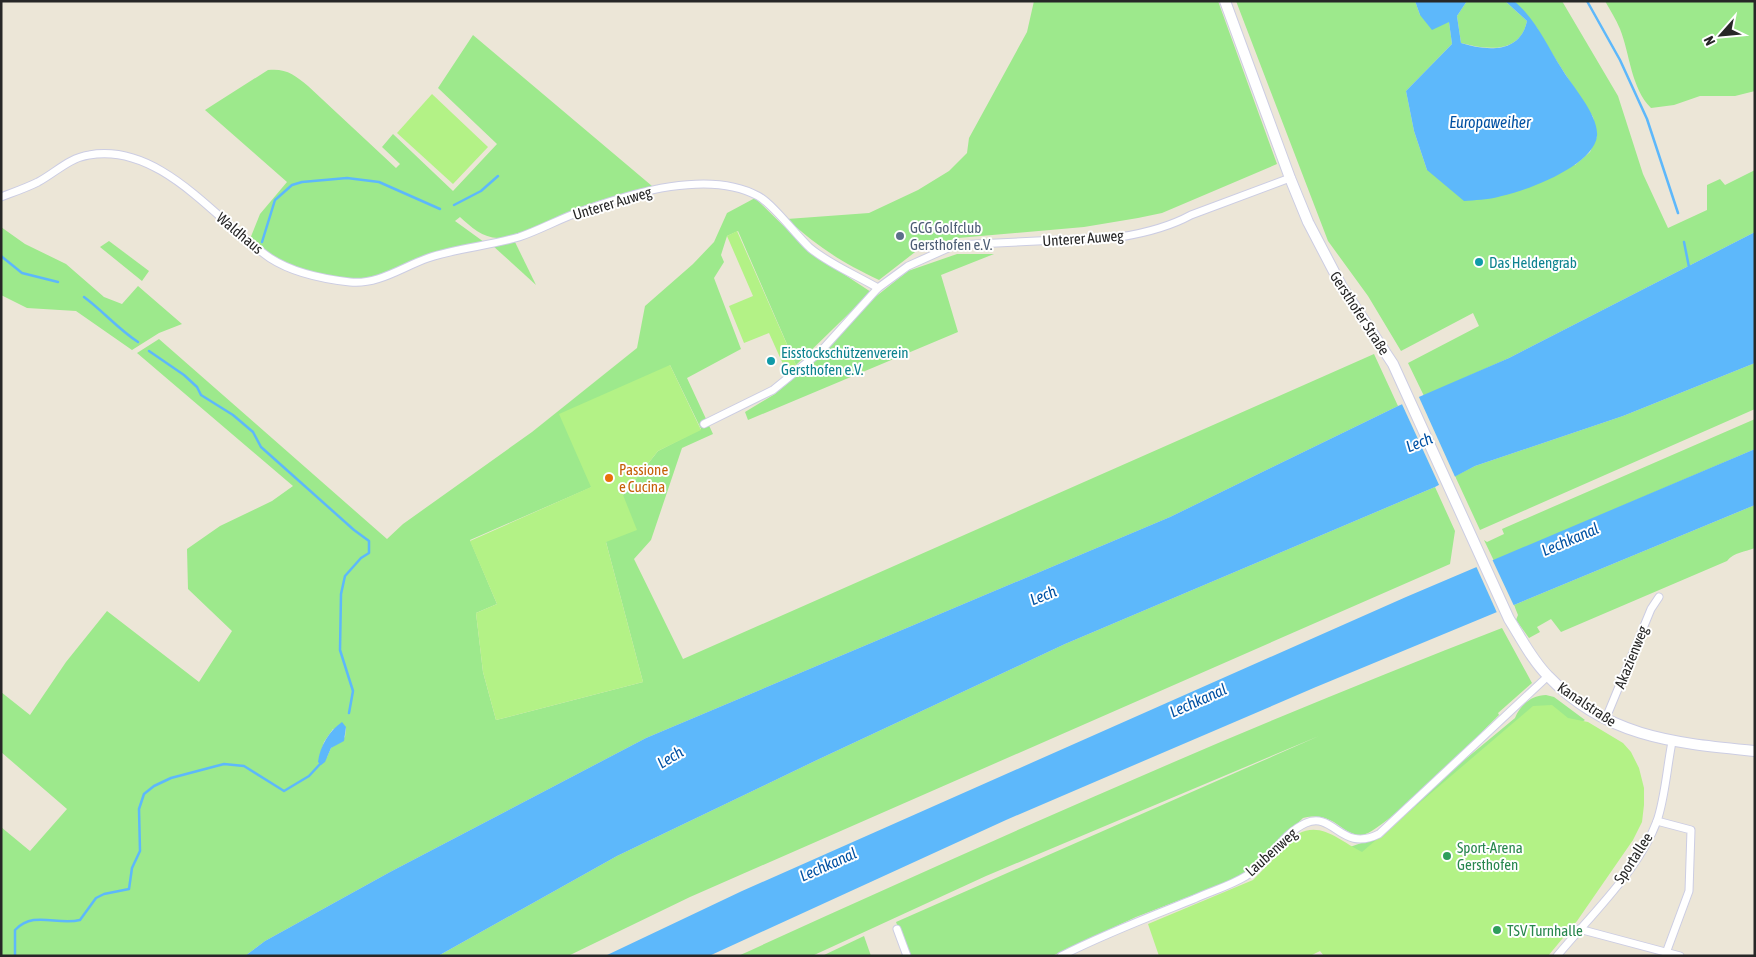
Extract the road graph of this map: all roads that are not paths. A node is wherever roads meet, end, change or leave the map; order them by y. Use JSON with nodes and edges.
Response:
{"nodes":[{"id":1,"x":1225,"y":1,"type":"edge"},
{"id":2,"x":1290,"y":178,"type":"junction"},
{"id":3,"x":1,"y":196,"type":"edge"},
{"id":4,"x":495,"y":242,"type":"joint"},
{"id":5,"x":878,"y":288,"type":"junction"},
{"id":6,"x":704,"y":424,"type":"dead end"},
{"id":7,"x":1659,"y":597,"type":"dead end"},
{"id":8,"x":1509,"y":619,"type":"joint"},
{"id":9,"x":1548,"y":676,"type":"junction"},
{"id":10,"x":1606,"y":718,"type":"junction"},
{"id":11,"x":1672,"y":742,"type":"junction"},
{"id":12,"x":1755,"y":752,"type":"edge"},
{"id":13,"x":1657,"y":821,"type":"junction"},
{"id":14,"x":898,"y":929,"type":"dead end"},
{"id":15,"x":1579,"y":929,"type":"junction"},
{"id":16,"x":1074,"y":953,"type":"edge"},
{"id":17,"x":1666,"y":953,"type":"junction"},
{"id":18,"x":907,"y":956,"type":"edge"},
{"id":19,"x":1061,"y":956,"type":"edge"},
{"id":20,"x":1557,"y":956,"type":"edge"},
{"id":21,"x":1680,"y":956,"type":"edge"}],
"edges":[{"from":1,"to":2,"type":"main road","name":"Gersthofer Straße"},
{"from":2,"to":5,"type":"street","name":"Unterer Auweg"},
{"from":2,"to":8,"type":"main road","name":"Gersthofer Straße"},
{"from":3,"to":4,"type":"street","name":"Waldhaus"},
{"from":4,"to":5,"type":"street","name":"Unterer Auweg"},
{"from":5,"to":6,"type":"street","name":"Unterer Auweg"},
{"from":7,"to":10,"type":"street","name":"Akazienweg"},
{"from":8,"to":9,"type":"main road","name":"Kanalstraße"},
{"from":9,"to":10,"type":"main road","name":"Kanalstraße"},
{"from":9,"to":16,"type":"street","name":"Laubenweg"},
{"from":10,"to":11,"type":"main road","name":"Kanalstraße"},
{"from":11,"to":12,"type":"main road","name":"Kanalstraße"},
{"from":11,"to":13,"type":"street","name":"Sportallee"},
{"from":13,"to":15,"type":"street","name":"Sportallee"},
{"from":13,"to":17,"type":"street"},
{"from":14,"to":18,"type":"street"},
{"from":15,"to":17,"type":"street"},
{"from":15,"to":20,"type":"street","name":"Sportallee"},
{"from":16,"to":19,"type":"street","name":"Laubenweg"},
{"from":17,"to":21,"type":"street"}]}
